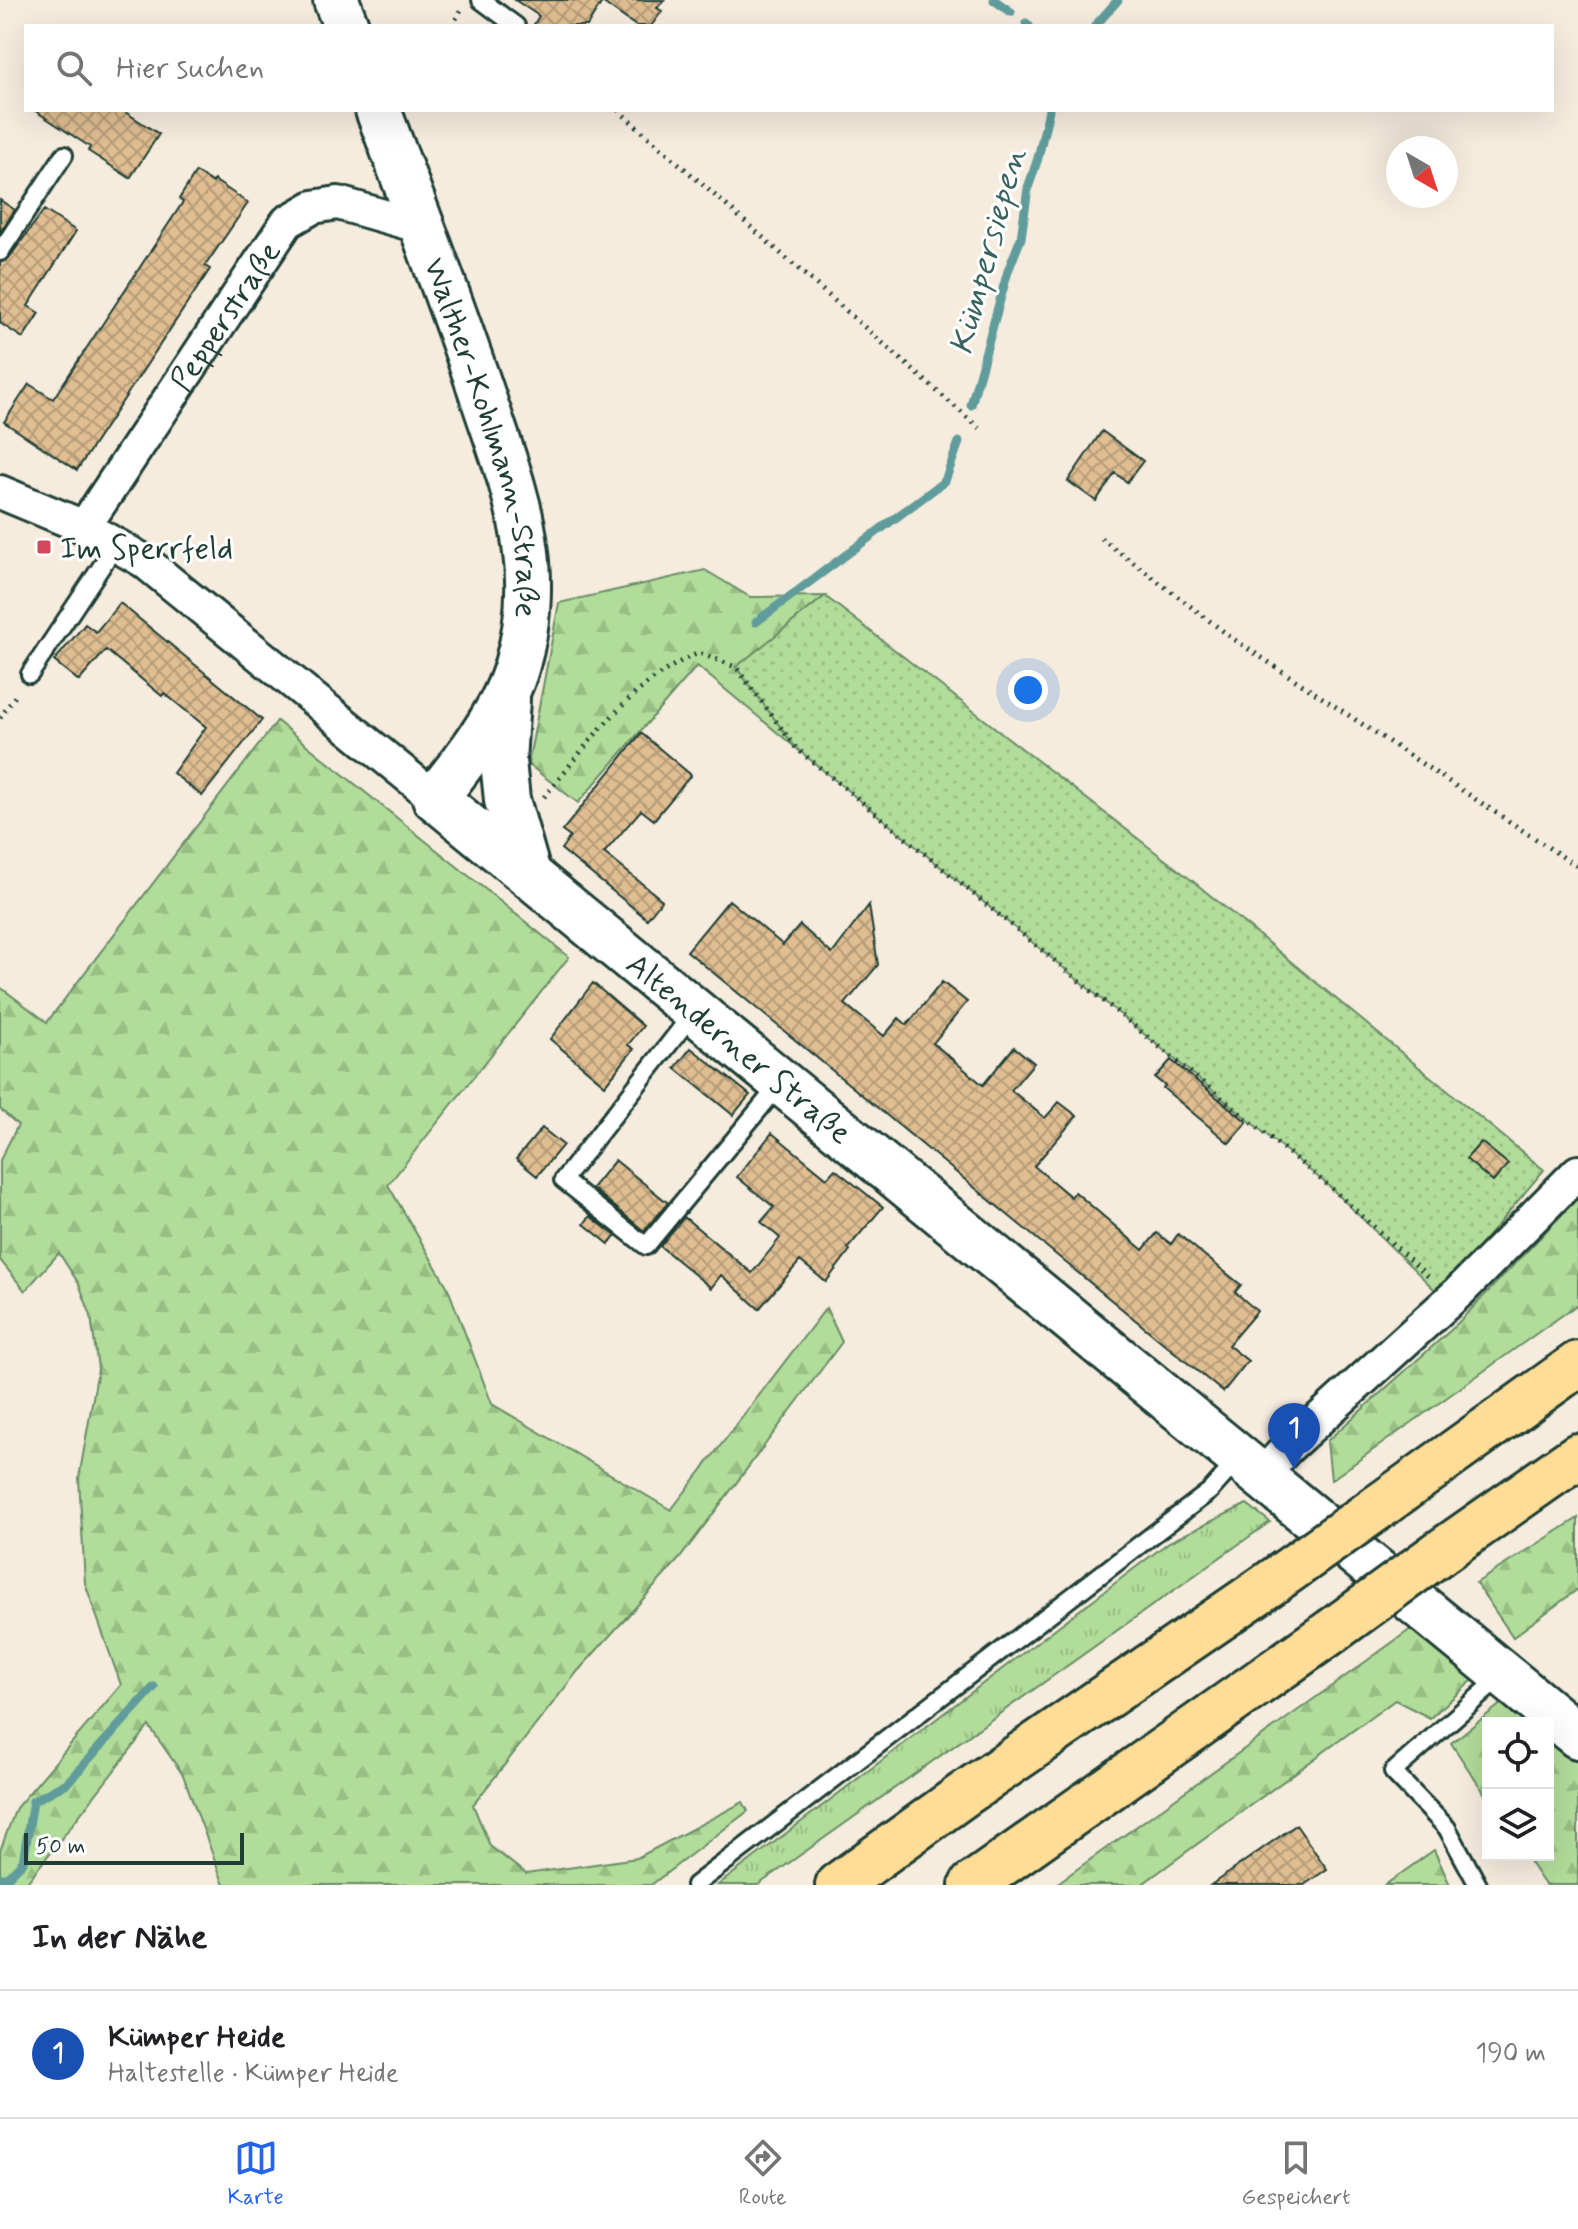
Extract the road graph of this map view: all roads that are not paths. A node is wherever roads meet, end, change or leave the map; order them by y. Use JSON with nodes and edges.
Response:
{"nodes":[{"id":1,"x":336,"y":0,"type":"edge"},
{"id":2,"x":481,"y":0,"type":"edge"},
{"id":3,"x":345,"y":24,"type":"edge"},
{"id":4,"x":513,"y":24,"type":"edge"},
{"id":5,"x":379,"y":112,"type":"edge"},
{"id":6,"x":64,"y":155,"type":"dead end"},
{"id":7,"x":422,"y":227,"type":"junction"},
{"id":8,"x":0,"y":252,"type":"edge"},
{"id":9,"x":0,"y":492,"type":"edge"},
{"id":10,"x":84,"y":527,"type":"junction"},
{"id":11,"x":115,"y":546,"type":"junction"},
{"id":12,"x":30,"y":674,"type":"road end"},
{"id":13,"x":508,"y":692,"type":"junction"},
{"id":14,"x":435,"y":798,"type":"junction"},
{"id":15,"x":528,"y":873,"type":"junction"},
{"id":16,"x":695,"y":1010,"type":"junction"},
{"id":17,"x":782,"y":1081,"type":"junction"},
{"id":18,"x":1578,"y":1172,"type":"edge"},
{"id":19,"x":1578,"y":1364,"type":"edge"},
{"id":20,"x":1578,"y":1456,"type":"edge"},
{"id":21,"x":1251,"y":1467,"type":"junction"},
{"id":22,"x":1503,"y":1675,"type":"junction"},
{"id":23,"x":1578,"y":1736,"type":"edge"},
{"id":24,"x":695,"y":1885,"type":"edge"},
{"id":25,"x":838,"y":1885,"type":"edge"},
{"id":26,"x":972,"y":1885,"type":"edge"},
{"id":27,"x":1478,"y":1885,"type":"edge"}],
"edges":[{"from":1,"to":3,"type":"main road"},
{"from":2,"to":4,"type":"lane"},
{"from":5,"to":7,"type":"main road","name":"Walther-Kohlmann-Straße"},
{"from":6,"to":8,"type":"lane"},
{"from":7,"to":10,"type":"street","name":"Pepperstraße"},
{"from":7,"to":13,"type":"main road","name":"Walther-Kohlmann-Straße"},
{"from":9,"to":10,"type":"street","name":"Altenderner Straße"},
{"from":10,"to":11,"type":"street","name":"Altenderner Straße"},
{"from":11,"to":12,"type":"lane"},
{"from":11,"to":14,"type":"street","name":"Altenderner Straße"},
{"from":13,"to":14,"type":"main road","name":"Walther-Kohlmann-Straße"},
{"from":13,"to":15,"type":"main road"},
{"from":14,"to":15,"type":"main road","name":"Altenderner Straße"},
{"from":15,"to":16,"type":"main road","name":"Altenderner Straße"},
{"from":16,"to":17,"type":"main road","name":"Altenderner Straße"},
{"from":16,"to":17,"type":"lane"},
{"from":17,"to":21,"type":"main road","name":"Altenderner Straße"},
{"from":18,"to":21,"type":"street"},
{"from":19,"to":25,"type":"highway","bridge":true},
{"from":20,"to":26,"type":"highway","bridge":true},
{"from":21,"to":22,"type":"main road","name":"Altenderner Straße"},
{"from":21,"to":24,"type":"lane"},
{"from":22,"to":23,"type":"main road","name":"Altenderner Straße"},
{"from":22,"to":27,"type":"lane"}]}
